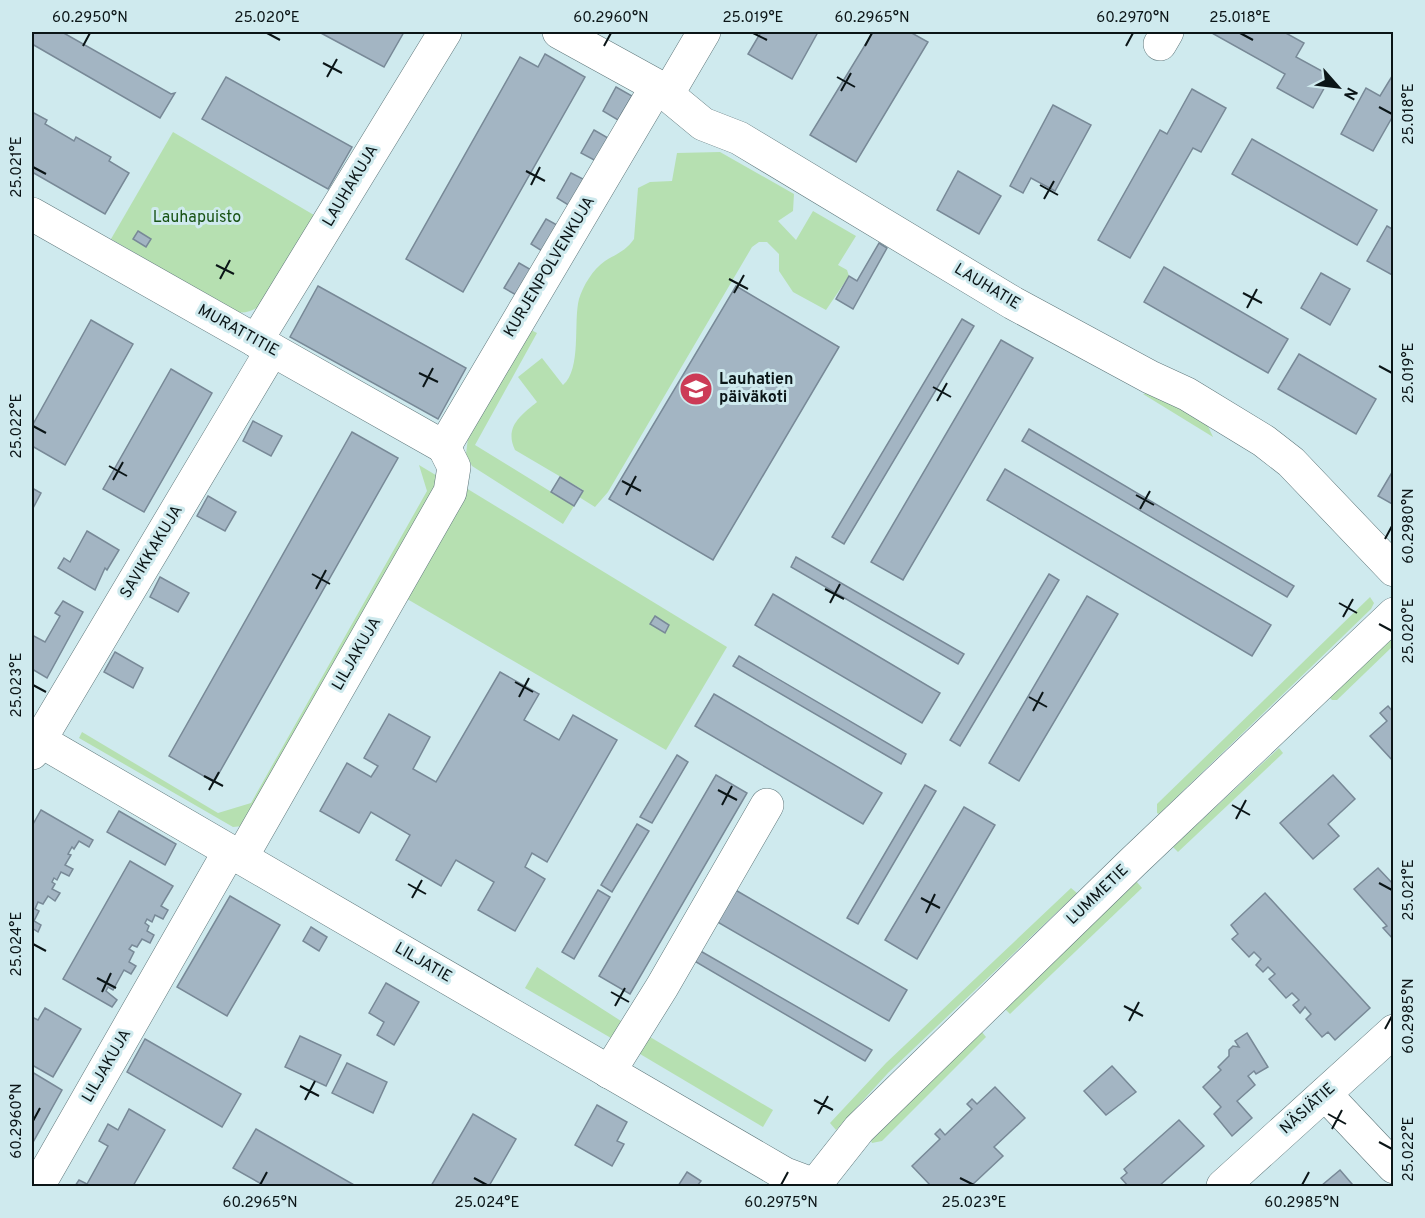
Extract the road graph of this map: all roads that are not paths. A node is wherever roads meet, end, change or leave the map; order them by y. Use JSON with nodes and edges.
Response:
{"nodes":[{"id":1,"x":445,"y":32,"type":"edge"},
{"id":2,"x":559,"y":32,"type":"edge"},
{"id":3,"x":704,"y":32,"type":"edge"},
{"id":4,"x":662,"y":90,"type":"junction"},
{"id":5,"x":32,"y":214,"type":"edge"},
{"id":6,"x":264,"y":345,"type":"junction"},
{"id":7,"x":444,"y":447,"type":"junction"},
{"id":8,"x":1394,"y":570,"type":"edge"},
{"id":9,"x":1394,"y":614,"type":"edge"},
{"id":10,"x":34,"y":743,"type":"edge"},
{"id":11,"x":767,"y":805,"type":"dead end"},
{"id":12,"x":235,"y":855,"type":"junction"},
{"id":13,"x":1394,"y":1031,"type":"edge"},
{"id":14,"x":609,"y":1072,"type":"junction"},
{"id":15,"x":1325,"y":1094,"type":"junction"},
{"id":16,"x":1394,"y":1167,"type":"edge"},
{"id":17,"x":38,"y":1186,"type":"edge"},
{"id":18,"x":815,"y":1186,"type":"edge"},
{"id":19,"x":1223,"y":1186,"type":"edge"}],
"edges":[{"from":1,"to":6,"type":"street","name":"LAUHAKUJA"},
{"from":2,"to":4,"type":"street","name":"LAUHATIE"},
{"from":3,"to":4,"type":"street","name":"KURJENPOLVENKUJA"},
{"from":4,"to":7,"type":"street","name":"KURJENPOLVENKUJA"},
{"from":4,"to":8,"type":"street","name":"LAUHATIE"},
{"from":5,"to":6,"type":"street","name":"MURATTITIE"},
{"from":6,"to":7,"type":"street","name":"MURATTITIE"},
{"from":6,"to":10,"type":"street","name":"SAVIKKAKUJA"},
{"from":7,"to":12,"type":"street","name":"LILJAKUJA"},
{"from":9,"to":18,"type":"street","name":"LUMMETIE"},
{"from":10,"to":12,"type":"street","name":"LILJATIE"},
{"from":11,"to":14,"type":"street"},
{"from":12,"to":14,"type":"street","name":"LILJATIE"},
{"from":12,"to":17,"type":"street","name":"LILJAKUJA"},
{"from":13,"to":15,"type":"street","name":"NÄSIÄTIE"},
{"from":14,"to":18,"type":"street","name":"LILJATIE"},
{"from":15,"to":16,"type":"street"},
{"from":15,"to":19,"type":"street","name":"NÄSIÄTIE"}]}
